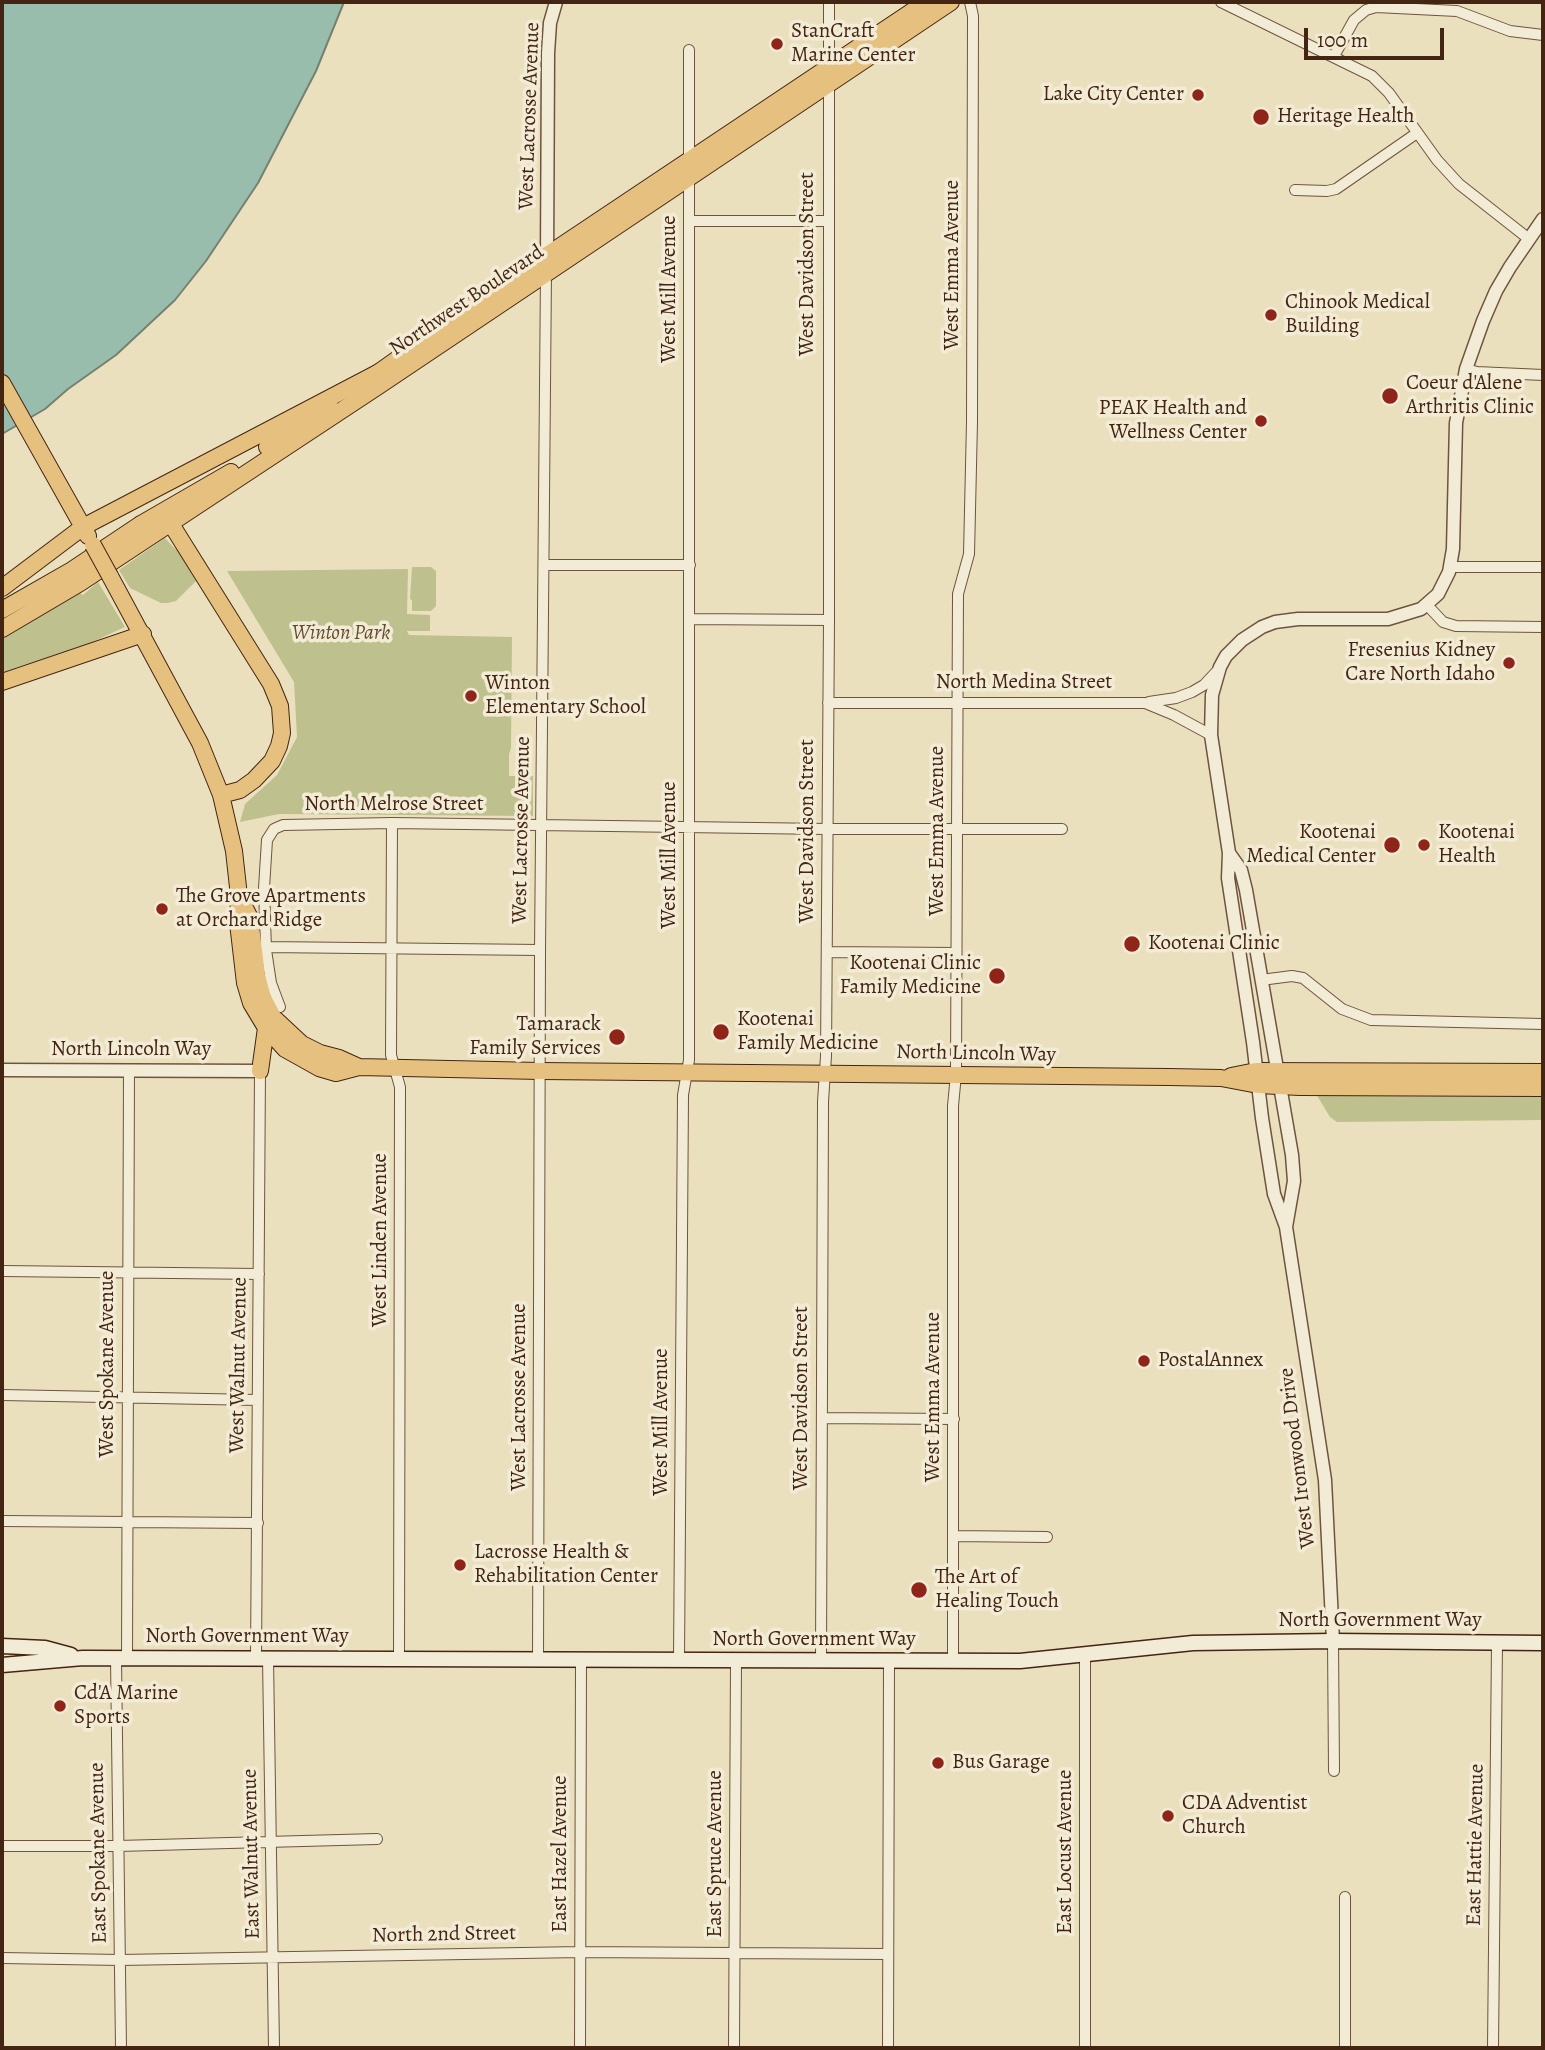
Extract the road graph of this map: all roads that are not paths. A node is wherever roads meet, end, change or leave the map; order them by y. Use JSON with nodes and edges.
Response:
{"nodes":[{"id":1,"x":556,"y":2,"type":"edge"},
{"id":2,"x":829,"y":2,"type":"edge"},
{"id":3,"x":926,"y":2,"type":"edge"},
{"id":4,"x":951,"y":2,"type":"edge"},
{"id":5,"x":970,"y":2,"type":"edge"},
{"id":6,"x":1221,"y":2,"type":"edge"},
{"id":7,"x":1543,"y":35,"type":"edge"},
{"id":8,"x":689,"y":50,"type":"dead end"},
{"id":9,"x":1334,"y":57,"type":"junction"},
{"id":10,"x":827,"y":68,"type":"junction"},
{"id":11,"x":827,"y":84,"type":"junction"},
{"id":12,"x":1417,"y":133,"type":"junction"},
{"id":13,"x":689,"y":160,"type":"junction"},
{"id":14,"x":689,"y":177,"type":"junction"},
{"id":15,"x":1294,"y":190,"type":"dead end"},
{"id":16,"x":1543,"y":219,"type":"edge"},
{"id":17,"x":689,"y":221,"type":"junction"},
{"id":18,"x":827,"y":221,"type":"junction"},
{"id":19,"x":1529,"y":239,"type":"junction"},
{"id":20,"x":547,"y":264,"type":"junction"},
{"id":21,"x":1466,"y":369,"type":"junction"},
{"id":22,"x":383,"y":370,"type":"junction"},
{"id":23,"x":1543,"y":375,"type":"edge"},
{"id":24,"x":2,"y":383,"type":"edge"},
{"id":25,"x":141,"y":524,"type":"junction"},
{"id":26,"x":170,"y":524,"type":"junction"},
{"id":27,"x":83,"y":527,"type":"junction"},
{"id":28,"x":544,"y":565,"type":"junction"},
{"id":29,"x":690,"y":565,"type":"junction"},
{"id":30,"x":1451,"y":567,"type":"junction"},
{"id":31,"x":1543,"y":567,"type":"edge"},
{"id":32,"x":2,"y":587,"type":"edge"},
{"id":33,"x":1427,"y":605,"type":"junction"},
{"id":34,"x":2,"y":610,"type":"edge"},
{"id":35,"x":690,"y":619,"type":"junction"},
{"id":36,"x":829,"y":620,"type":"junction"},
{"id":37,"x":1543,"y":627,"type":"edge"},
{"id":38,"x":2,"y":629,"type":"edge"},
{"id":39,"x":143,"y":634,"type":"junction"},
{"id":40,"x":1220,"y":667,"type":"junction"},
{"id":41,"x":2,"y":682,"type":"edge"},
{"id":42,"x":958,"y":702,"type":"junction"},
{"id":43,"x":828,"y":703,"type":"junction"},
{"id":44,"x":1145,"y":703,"type":"junction"},
{"id":45,"x":1211,"y":735,"type":"junction"},
{"id":46,"x":221,"y":795,"type":"junction"},
{"id":47,"x":392,"y":823,"type":"junction"},
{"id":48,"x":541,"y":824,"type":"junction"},
{"id":49,"x":690,"y":828,"type":"junction"},
{"id":50,"x":1062,"y":828,"type":"dead end"},
{"id":51,"x":828,"y":829,"type":"junction"},
{"id":52,"x":957,"y":830,"type":"junction"},
{"id":53,"x":1229,"y":853,"type":"junction"},
{"id":54,"x":239,"y":896,"type":"junction"},
{"id":55,"x":266,"y":947,"type":"junction"},
{"id":56,"x":390,"y":948,"type":"junction"},
{"id":57,"x":540,"y":950,"type":"junction"},
{"id":58,"x":827,"y":952,"type":"junction"},
{"id":59,"x":957,"y":953,"type":"junction"},
{"id":60,"x":1261,"y":980,"type":"junction"},
{"id":61,"x":280,"y":1007,"type":"dead end"},
{"id":62,"x":1543,"y":1024,"type":"edge"},
{"id":63,"x":266,"y":1028,"type":"junction"},
{"id":64,"x":291,"y":1054,"type":"junction"},
{"id":65,"x":359,"y":1067,"type":"junction"},
{"id":66,"x":394,"y":1069,"type":"junction"},
{"id":67,"x":2,"y":1070,"type":"edge"},
{"id":68,"x":129,"y":1071,"type":"junction"},
{"id":69,"x":260,"y":1071,"type":"junction"},
{"id":70,"x":540,"y":1071,"type":"junction"},
{"id":71,"x":1543,"y":1072,"type":"edge"},
{"id":72,"x":686,"y":1073,"type":"junction"},
{"id":73,"x":825,"y":1073,"type":"junction"},
{"id":74,"x":956,"y":1074,"type":"junction"},
{"id":75,"x":1257,"y":1078,"type":"junction"},
{"id":76,"x":1278,"y":1078,"type":"junction"},
{"id":77,"x":1543,"y":1088,"type":"edge"},
{"id":78,"x":1286,"y":1227,"type":"junction"},
{"id":79,"x":2,"y":1271,"type":"edge"},
{"id":80,"x":128,"y":1273,"type":"junction"},
{"id":81,"x":259,"y":1274,"type":"junction"},
{"id":82,"x":2,"y":1395,"type":"edge"},
{"id":83,"x":128,"y":1397,"type":"junction"},
{"id":84,"x":258,"y":1399,"type":"junction"},
{"id":85,"x":822,"y":1418,"type":"junction"},
{"id":86,"x":954,"y":1419,"type":"junction"},
{"id":87,"x":2,"y":1521,"type":"edge"},
{"id":88,"x":128,"y":1521,"type":"junction"},
{"id":89,"x":258,"y":1523,"type":"junction"},
{"id":90,"x":954,"y":1536,"type":"junction"},
{"id":91,"x":1047,"y":1537,"type":"dead end"},
{"id":92,"x":1333,"y":1641,"type":"junction"},
{"id":93,"x":1497,"y":1643,"type":"junction"},
{"id":94,"x":1543,"y":1643,"type":"edge"},
{"id":95,"x":2,"y":1646,"type":"edge"},
{"id":96,"x":1085,"y":1655,"type":"junction"},
{"id":97,"x":83,"y":1658,"type":"junction"},
{"id":98,"x":121,"y":1658,"type":"junction"},
{"id":99,"x":262,"y":1658,"type":"junction"},
{"id":100,"x":399,"y":1659,"type":"junction"},
{"id":101,"x":538,"y":1659,"type":"junction"},
{"id":102,"x":581,"y":1660,"type":"junction"},
{"id":103,"x":679,"y":1660,"type":"junction"},
{"id":104,"x":736,"y":1660,"type":"junction"},
{"id":105,"x":821,"y":1661,"type":"junction"},
{"id":106,"x":889,"y":1661,"type":"junction"},
{"id":107,"x":953,"y":1661,"type":"junction"},
{"id":108,"x":2,"y":1665,"type":"edge"},
{"id":109,"x":1334,"y":1770,"type":"dead end"},
{"id":110,"x":377,"y":1839,"type":"dead end"},
{"id":111,"x":271,"y":1841,"type":"junction"},
{"id":112,"x":2,"y":1846,"type":"edge"},
{"id":113,"x":118,"y":1846,"type":"junction"},
{"id":114,"x":1345,"y":1896,"type":"dead end"},
{"id":115,"x":580,"y":1952,"type":"junction"},
{"id":116,"x":734,"y":1953,"type":"junction"},
{"id":117,"x":888,"y":1954,"type":"junction"},
{"id":118,"x":273,"y":1957,"type":"junction"},
{"id":119,"x":2,"y":1958,"type":"edge"},
{"id":120,"x":120,"y":1960,"type":"junction"},
{"id":121,"x":121,"y":2048,"type":"edge"},
{"id":122,"x":274,"y":2048,"type":"edge"},
{"id":123,"x":580,"y":2048,"type":"edge"},
{"id":124,"x":734,"y":2048,"type":"edge"},
{"id":125,"x":888,"y":2048,"type":"edge"},
{"id":126,"x":1085,"y":2048,"type":"edge"},
{"id":127,"x":1345,"y":2048,"type":"edge"},
{"id":128,"x":1493,"y":2048,"type":"edge"}],
"edges":[{"from":1,"to":20,"type":"street","name":"West Lacrosse Avenue"},
{"from":2,"to":10,"type":"street","name":"West Davidson Street"},
{"from":3,"to":10,"type":"main road","name":"Northwest Boulevard"},
{"from":4,"to":11,"type":"main road","name":"Northwest Boulevard"},
{"from":5,"to":42,"type":"street","name":"West Emma Avenue"},
{"from":6,"to":9,"type":"street"},
{"from":7,"to":9,"type":"street"},
{"from":8,"to":13,"type":"street","name":"West Mill Avenue"},
{"from":9,"to":12,"type":"street"},
{"from":10,"to":11,"type":"street","name":"West Davidson Street"},
{"from":10,"to":13,"type":"main road","name":"Northwest Boulevard"},
{"from":11,"to":14,"type":"main road","name":"Northwest Boulevard"},
{"from":11,"to":18,"type":"street","name":"West Davidson Street"},
{"from":12,"to":15,"type":"street"},
{"from":12,"to":19,"type":"street"},
{"from":13,"to":14,"type":"street","name":"West Mill Avenue"},
{"from":13,"to":20,"type":"main road","name":"Northwest Boulevard"},
{"from":14,"to":17,"type":"street","name":"West Mill Avenue"},
{"from":14,"to":20,"type":"main road","name":"Northwest Boulevard"},
{"from":16,"to":19,"type":"street"},
{"from":17,"to":18,"type":"street"},
{"from":17,"to":29,"type":"street","name":"West Mill Avenue"},
{"from":18,"to":36,"type":"street","name":"West Davidson Street"},
{"from":19,"to":21,"type":"street"},
{"from":20,"to":22,"type":"main road","name":"Northwest Boulevard"},
{"from":20,"to":26,"type":"main road","name":"Northwest Boulevard"},
{"from":20,"to":28,"type":"street","name":"West Lacrosse Avenue"},
{"from":21,"to":23,"type":"street"},
{"from":21,"to":30,"type":"street"},
{"from":22,"to":25,"type":"main road","name":"Northwest Boulevard"},
{"from":22,"to":27,"type":"main road"},
{"from":24,"to":27,"type":"main road"},
{"from":25,"to":26,"type":"main road"},
{"from":25,"to":34,"type":"main road","name":"Northwest Boulevard"},
{"from":26,"to":38,"type":"main road","name":"Northwest Boulevard"},
{"from":26,"to":46,"type":"main road"},
{"from":27,"to":32,"type":"main road"},
{"from":27,"to":39,"type":"main road","bridge":true},
{"from":28,"to":29,"type":"street"},
{"from":28,"to":48,"type":"street","name":"West Lacrosse Avenue"},
{"from":29,"to":35,"type":"street","name":"West Mill Avenue"},
{"from":30,"to":31,"type":"street"},
{"from":30,"to":33,"type":"street"},
{"from":33,"to":37,"type":"street"},
{"from":33,"to":40,"type":"street","name":"West Ironwood Drive"},
{"from":35,"to":36,"type":"street"},
{"from":35,"to":49,"type":"street","name":"West Mill Avenue"},
{"from":36,"to":43,"type":"street","name":"West Davidson Street"},
{"from":39,"to":41,"type":"main road"},
{"from":39,"to":46,"type":"main road"},
{"from":40,"to":44,"type":"street"},
{"from":40,"to":45,"type":"street","name":"West Ironwood Drive"},
{"from":42,"to":43,"type":"street","name":"North Medina Street"},
{"from":42,"to":44,"type":"street","name":"North Medina Street"},
{"from":42,"to":52,"type":"street","name":"West Emma Avenue"},
{"from":43,"to":51,"type":"street","name":"West Davidson Street"},
{"from":44,"to":45,"type":"street","name":"North Medina Street"},
{"from":45,"to":53,"type":"street","name":"West Ironwood Drive"},
{"from":46,"to":54,"type":"main road"},
{"from":47,"to":48,"type":"street","name":"North Melrose Street"},
{"from":47,"to":55,"type":"street","name":"North Melrose Street"},
{"from":47,"to":56,"type":"street","name":"West Linden Avenue"},
{"from":48,"to":49,"type":"street","name":"North Melrose Street"},
{"from":48,"to":57,"type":"street","name":"West Lacrosse Avenue"},
{"from":49,"to":51,"type":"street","name":"North Melrose Street"},
{"from":49,"to":72,"type":"street","name":"West Mill Avenue"},
{"from":50,"to":52,"type":"street","name":"North Melrose Street"},
{"from":51,"to":52,"type":"street","name":"North Melrose Street"},
{"from":51,"to":58,"type":"street","name":"West Davidson Street"},
{"from":52,"to":59,"type":"street","name":"West Emma Avenue"},
{"from":53,"to":60,"type":"street","name":"West Ironwood Drive"},
{"from":53,"to":75,"type":"street","name":"West Ironwood Drive"},
{"from":54,"to":63,"type":"main road"},
{"from":54,"to":65,"type":"main road"},
{"from":55,"to":56,"type":"street"},
{"from":55,"to":61,"type":"street"},
{"from":56,"to":57,"type":"street"},
{"from":56,"to":66,"type":"street","name":"West Linden Avenue"},
{"from":57,"to":70,"type":"street","name":"West Lacrosse Avenue"},
{"from":58,"to":59,"type":"street"},
{"from":58,"to":73,"type":"street","name":"West Davidson Street"},
{"from":59,"to":74,"type":"street","name":"West Emma Avenue"},
{"from":60,"to":62,"type":"street"},
{"from":60,"to":76,"type":"street","name":"West Ironwood Drive"},
{"from":63,"to":64,"type":"main road"},
{"from":63,"to":69,"type":"main road"},
{"from":64,"to":65,"type":"main road"},
{"from":64,"to":69,"type":"main road"},
{"from":65,"to":66,"type":"main road","name":"North Lincoln Way"},
{"from":66,"to":70,"type":"main road","name":"North Lincoln Way"},
{"from":66,"to":100,"type":"street","name":"West Linden Avenue"},
{"from":67,"to":68,"type":"street","name":"North Lincoln Way"},
{"from":68,"to":69,"type":"street","name":"North Lincoln Way"},
{"from":68,"to":80,"type":"street","name":"West Spokane Avenue"},
{"from":69,"to":81,"type":"street","name":"West Walnut Avenue"},
{"from":70,"to":72,"type":"main road","name":"North Lincoln Way"},
{"from":70,"to":101,"type":"street","name":"West Lacrosse Avenue"},
{"from":71,"to":76,"type":"main road"},
{"from":72,"to":73,"type":"main road","name":"North Lincoln Way"},
{"from":72,"to":103,"type":"street","name":"West Mill Avenue"},
{"from":73,"to":74,"type":"main road","name":"North Lincoln Way"},
{"from":73,"to":85,"type":"street","name":"West Davidson Street"},
{"from":74,"to":75,"type":"main road","name":"North Lincoln Way"},
{"from":74,"to":86,"type":"street","name":"West Emma Avenue"},
{"from":75,"to":76,"type":"main road","name":"North Lincoln Way"},
{"from":75,"to":78,"type":"street","name":"West Ironwood Drive"},
{"from":76,"to":77,"type":"main road"},
{"from":76,"to":78,"type":"street","name":"West Ironwood Drive"},
{"from":78,"to":92,"type":"street","name":"West Ironwood Drive"},
{"from":79,"to":80,"type":"street"},
{"from":80,"to":81,"type":"street"},
{"from":80,"to":83,"type":"street","name":"West Spokane Avenue"},
{"from":81,"to":84,"type":"street","name":"West Walnut Avenue"},
{"from":82,"to":83,"type":"street"},
{"from":83,"to":84,"type":"street"},
{"from":83,"to":88,"type":"street","name":"West Spokane Avenue"},
{"from":84,"to":89,"type":"street","name":"West Walnut Avenue"},
{"from":85,"to":86,"type":"street"},
{"from":85,"to":105,"type":"street","name":"West Davidson Street"},
{"from":86,"to":90,"type":"street","name":"West Emma Avenue"},
{"from":87,"to":88,"type":"street"},
{"from":88,"to":89,"type":"street"},
{"from":88,"to":98,"type":"street","name":"West Spokane Avenue"},
{"from":89,"to":99,"type":"street","name":"West Walnut Avenue"},
{"from":90,"to":91,"type":"street"},
{"from":90,"to":107,"type":"street","name":"West Emma Avenue"},
{"from":92,"to":93,"type":"main road","name":"North Government Way"},
{"from":92,"to":96,"type":"main road","name":"North Government Way"},
{"from":92,"to":109,"type":"street","name":"West Ironwood Drive"},
{"from":93,"to":94,"type":"main road","name":"North Government Way"},
{"from":93,"to":128,"type":"street","name":"East Hattie Avenue"},
{"from":95,"to":97,"type":"main road","name":"North Government Way"},
{"from":96,"to":107,"type":"main road","name":"North Government Way"},
{"from":96,"to":126,"type":"street","name":"East Locust Avenue"},
{"from":97,"to":98,"type":"main road","name":"North Government Way"},
{"from":97,"to":108,"type":"main road","name":"North Government Way"},
{"from":98,"to":99,"type":"main road","name":"North Government Way"},
{"from":98,"to":113,"type":"street","name":"East Spokane Avenue"},
{"from":99,"to":100,"type":"main road","name":"North Government Way"},
{"from":99,"to":111,"type":"street","name":"East Walnut Avenue"},
{"from":100,"to":101,"type":"main road","name":"North Government Way"},
{"from":101,"to":102,"type":"main road","name":"North Government Way"},
{"from":102,"to":103,"type":"main road","name":"North Government Way"},
{"from":102,"to":115,"type":"street","name":"East Hazel Avenue"},
{"from":103,"to":104,"type":"main road","name":"North Government Way"},
{"from":104,"to":105,"type":"main road","name":"North Government Way"},
{"from":104,"to":116,"type":"street","name":"East Spruce Avenue"},
{"from":105,"to":106,"type":"main road","name":"North Government Way"},
{"from":106,"to":107,"type":"main road","name":"North Government Way"},
{"from":106,"to":117,"type":"street"},
{"from":110,"to":111,"type":"street"},
{"from":111,"to":113,"type":"street"},
{"from":111,"to":118,"type":"street","name":"East Walnut Avenue"},
{"from":112,"to":113,"type":"street"},
{"from":113,"to":120,"type":"street","name":"East Spokane Avenue"},
{"from":114,"to":127,"type":"street"},
{"from":115,"to":116,"type":"street","name":"North 2nd Street"},
{"from":115,"to":118,"type":"street","name":"North 2nd Street"},
{"from":115,"to":123,"type":"street","name":"East Hazel Avenue"},
{"from":116,"to":117,"type":"street","name":"North 2nd Street"},
{"from":116,"to":124,"type":"street","name":"East Spruce Avenue"},
{"from":117,"to":125,"type":"street"},
{"from":118,"to":120,"type":"street","name":"North 2nd Street"},
{"from":118,"to":122,"type":"street","name":"East Walnut Avenue"},
{"from":119,"to":120,"type":"street","name":"North 2nd Street"},
{"from":120,"to":121,"type":"street","name":"East Spokane Avenue"}]}
